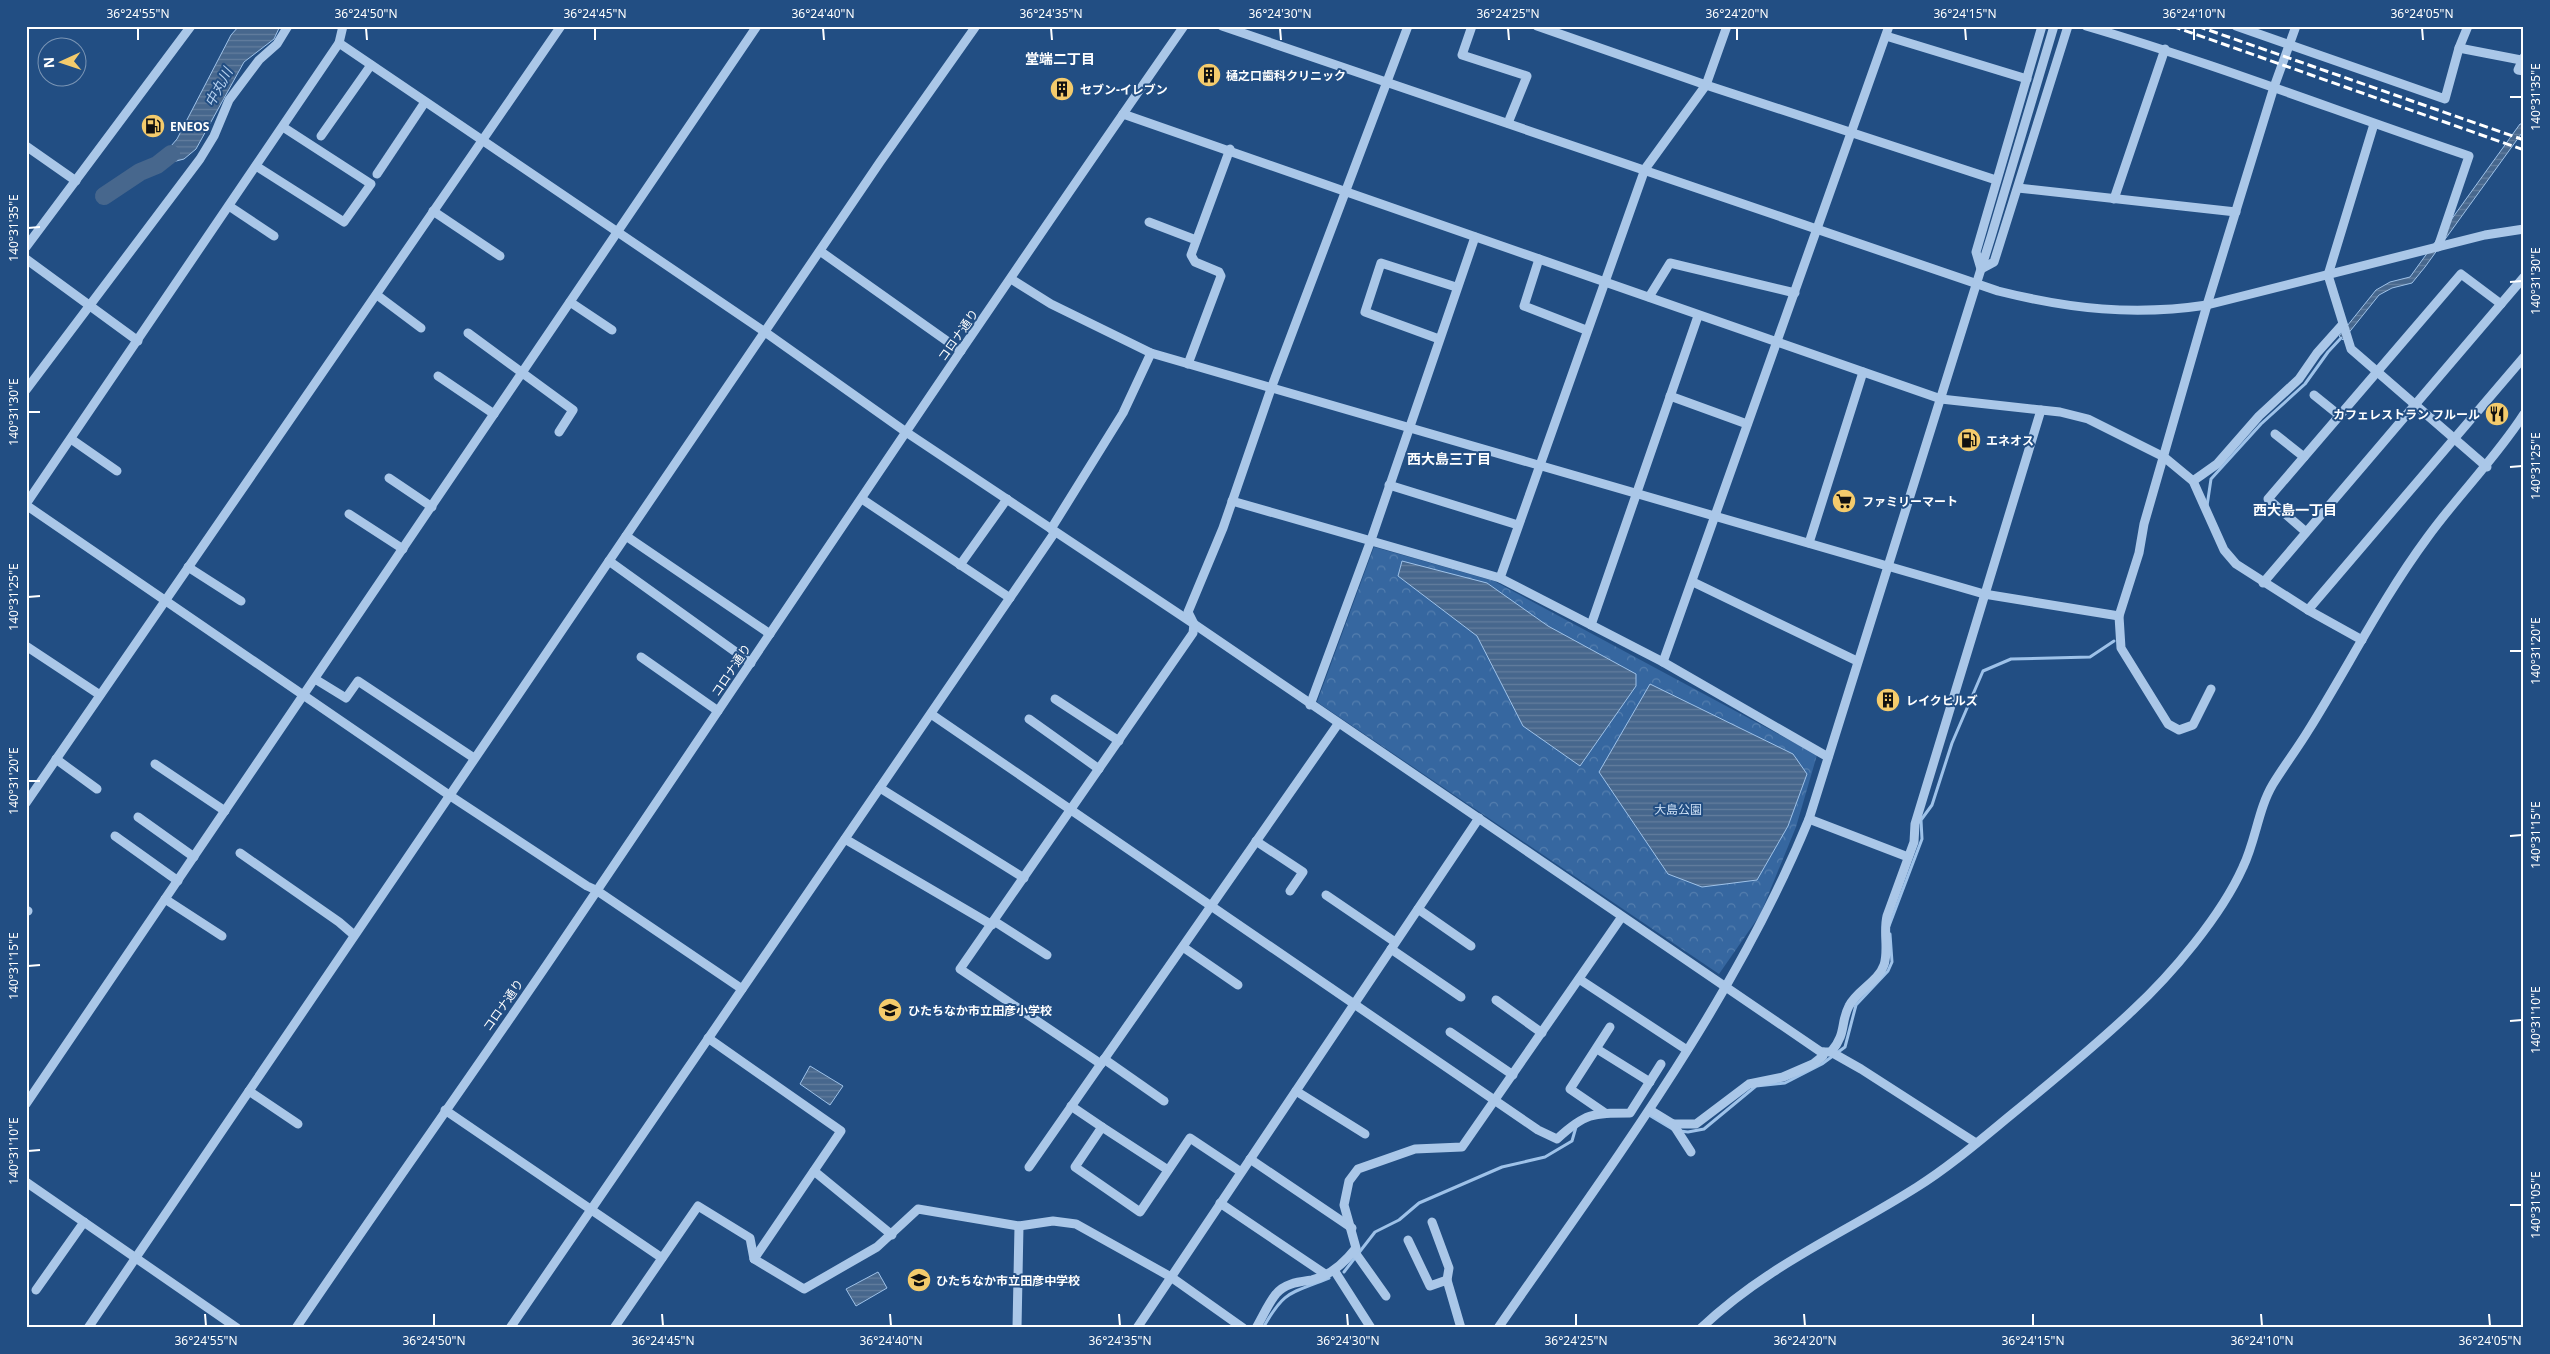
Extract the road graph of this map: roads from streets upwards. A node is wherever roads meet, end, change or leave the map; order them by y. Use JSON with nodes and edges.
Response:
{"nodes":[{"id":1,"x":191,"y":26,"type":"edge"},
{"id":2,"x":288,"y":26,"type":"edge"},
{"id":3,"x":343,"y":26,"type":"edge"},
{"id":4,"x":561,"y":26,"type":"edge"},
{"id":5,"x":758,"y":26,"type":"edge"},
{"id":6,"x":976,"y":26,"type":"edge"},
{"id":7,"x":1184,"y":26,"type":"edge"},
{"id":8,"x":1222,"y":26,"type":"edge"},
{"id":9,"x":1408,"y":26,"type":"edge"},
{"id":10,"x":1472,"y":26,"type":"edge"},
{"id":11,"x":1537,"y":26,"type":"edge"},
{"id":12,"x":1727,"y":26,"type":"edge"},
{"id":13,"x":1889,"y":26,"type":"edge"},
{"id":14,"x":2042,"y":26,"type":"edge"},
{"id":15,"x":2054,"y":26,"type":"edge"},
{"id":16,"x":2068,"y":26,"type":"edge"},
{"id":17,"x":2086,"y":26,"type":"edge"},
{"id":18,"x":2236,"y":26,"type":"edge"},
{"id":19,"x":2296,"y":26,"type":"edge"},
{"id":20,"x":2468,"y":26,"type":"edge"},
{"id":21,"x":1886,"y":36,"type":"junction"},
{"id":22,"x":339,"y":43,"type":"junction"},
{"id":23,"x":2290,"y":44,"type":"junction"},
{"id":24,"x":2459,"y":48,"type":"junction"},
{"id":25,"x":2165,"y":49,"type":"junction"},
{"id":26,"x":2522,"y":59,"type":"edge"},
{"id":27,"x":371,"y":65,"type":"junction"},
{"id":28,"x":2524,"y":71,"type":"edge"},
{"id":29,"x":2027,"y":79,"type":"junction"},
{"id":30,"x":1388,"y":82,"type":"junction"},
{"id":31,"x":1706,"y":86,"type":"junction"},
{"id":32,"x":2274,"y":87,"type":"junction"},
{"id":33,"x":425,"y":102,"type":"junction"},
{"id":34,"x":1123,"y":114,"type":"junction"},
{"id":35,"x":1508,"y":123,"type":"junction"},
{"id":36,"x":2374,"y":124,"type":"junction"},
{"id":37,"x":283,"y":126,"type":"junction"},
{"id":38,"x":1851,"y":134,"type":"junction"},
{"id":39,"x":322,"y":136,"type":"dead end"},
{"id":40,"x":480,"y":140,"type":"junction"},
{"id":41,"x":26,"y":146,"type":"edge"},
{"id":42,"x":1230,"y":150,"type":"junction"},
{"id":43,"x":256,"y":166,"type":"junction"},
{"id":44,"x":1645,"y":169,"type":"junction"},
{"id":45,"x":377,"y":174,"type":"dead end"},
{"id":46,"x":1996,"y":180,"type":"junction"},
{"id":47,"x":76,"y":181,"type":"junction"},
{"id":48,"x":2018,"y":188,"type":"junction"},
{"id":49,"x":1346,"y":191,"type":"junction"},
{"id":50,"x":2114,"y":199,"type":"junction"},
{"id":51,"x":229,"y":206,"type":"junction"},
{"id":52,"x":433,"y":211,"type":"junction"},
{"id":53,"x":2236,"y":212,"type":"junction"},
{"id":54,"x":1149,"y":222,"type":"dead end"},
{"id":55,"x":1818,"y":228,"type":"junction"},
{"id":56,"x":2524,"y":229,"type":"edge"},
{"id":57,"x":617,"y":233,"type":"junction"},
{"id":58,"x":274,"y":236,"type":"dead end"},
{"id":59,"x":1475,"y":237,"type":"junction"},
{"id":60,"x":1196,"y":240,"type":"junction"},
{"id":61,"x":26,"y":247,"type":"edge"},
{"id":62,"x":2438,"y":247,"type":"junction"},
{"id":63,"x":820,"y":251,"type":"junction"},
{"id":64,"x":500,"y":256,"type":"dead end"},
{"id":65,"x":1539,"y":259,"type":"junction"},
{"id":66,"x":26,"y":260,"type":"edge"},
{"id":67,"x":1981,"y":269,"type":"junction"},
{"id":68,"x":2328,"y":275,"type":"junction"},
{"id":69,"x":2524,"y":278,"type":"edge"},
{"id":70,"x":1011,"y":279,"type":"junction"},
{"id":71,"x":1604,"y":282,"type":"junction"},
{"id":72,"x":1976,"y":283,"type":"junction"},
{"id":73,"x":1456,"y":287,"type":"junction"},
{"id":74,"x":1795,"y":293,"type":"junction"},
{"id":75,"x":377,"y":295,"type":"junction"},
{"id":76,"x":1649,"y":297,"type":"junction"},
{"id":77,"x":570,"y":302,"type":"junction"},
{"id":78,"x":89,"y":304,"type":"junction"},
{"id":79,"x":2501,"y":304,"type":"junction"},
{"id":80,"x":2208,"y":305,"type":"junction"},
{"id":81,"x":1698,"y":316,"type":"junction"},
{"id":82,"x":2342,"y":325,"type":"junction"},
{"id":83,"x":421,"y":328,"type":"dead end"},
{"id":84,"x":612,"y":330,"type":"dead end"},
{"id":85,"x":1586,"y":330,"type":"junction"},
{"id":86,"x":765,"y":332,"type":"junction"},
{"id":87,"x":468,"y":333,"type":"dead end"},
{"id":88,"x":1439,"y":339,"type":"junction"},
{"id":89,"x":138,"y":340,"type":"junction"},
{"id":90,"x":1778,"y":342,"type":"junction"},
{"id":91,"x":961,"y":351,"type":"junction"},
{"id":92,"x":1151,"y":353,"type":"junction"},
{"id":93,"x":2524,"y":357,"type":"edge"},
{"id":94,"x":1188,"y":364,"type":"junction"},
{"id":95,"x":2376,"y":371,"type":"junction"},
{"id":96,"x":523,"y":372,"type":"junction"},
{"id":97,"x":1863,"y":372,"type":"junction"},
{"id":98,"x":438,"y":376,"type":"dead end"},
{"id":99,"x":1272,"y":386,"type":"junction"},
{"id":100,"x":26,"y":390,"type":"edge"},
{"id":101,"x":2314,"y":394,"type":"dead end"},
{"id":102,"x":1670,"y":396,"type":"junction"},
{"id":103,"x":1941,"y":399,"type":"junction"},
{"id":104,"x":2414,"y":404,"type":"junction"},
{"id":105,"x":2041,"y":410,"type":"junction"},
{"id":106,"x":494,"y":414,"type":"junction"},
{"id":107,"x":2524,"y":414,"type":"edge"},
{"id":108,"x":2340,"y":416,"type":"junction"},
{"id":109,"x":1747,"y":424,"type":"junction"},
{"id":110,"x":1409,"y":427,"type":"junction"},
{"id":111,"x":558,"y":432,"type":"dead end"},
{"id":112,"x":906,"y":432,"type":"junction"},
{"id":113,"x":2275,"y":434,"type":"dead end"},
{"id":114,"x":71,"y":439,"type":"junction"},
{"id":115,"x":2454,"y":439,"type":"junction"},
{"id":116,"x":2164,"y":457,"type":"junction"},
{"id":117,"x":2304,"y":457,"type":"junction"},
{"id":118,"x":1539,"y":464,"type":"junction"},
{"id":119,"x":2487,"y":467,"type":"junction"},
{"id":120,"x":117,"y":471,"type":"dead end"},
{"id":121,"x":389,"y":478,"type":"dead end"},
{"id":122,"x":2193,"y":481,"type":"junction"},
{"id":123,"x":1389,"y":485,"type":"junction"},
{"id":124,"x":1638,"y":493,"type":"junction"},
{"id":125,"x":862,"y":499,"type":"junction"},
{"id":126,"x":1007,"y":499,"type":"junction"},
{"id":127,"x":1232,"y":501,"type":"junction"},
{"id":128,"x":26,"y":505,"type":"edge"},
{"id":129,"x":432,"y":507,"type":"junction"},
{"id":130,"x":349,"y":514,"type":"dead end"},
{"id":131,"x":1716,"y":516,"type":"junction"},
{"id":132,"x":1518,"y":524,"type":"junction"},
{"id":133,"x":1053,"y":530,"type":"junction"},
{"id":134,"x":2306,"y":532,"type":"junction"},
{"id":135,"x":626,"y":536,"type":"junction"},
{"id":136,"x":1371,"y":540,"type":"junction"},
{"id":137,"x":1809,"y":543,"type":"junction"},
{"id":138,"x":403,"y":549,"type":"junction"},
{"id":139,"x":609,"y":561,"type":"junction"},
{"id":140,"x":960,"y":565,"type":"junction"},
{"id":141,"x":1888,"y":566,"type":"junction"},
{"id":142,"x":188,"y":567,"type":"junction"},
{"id":143,"x":1500,"y":578,"type":"junction"},
{"id":144,"x":1693,"y":582,"type":"junction"},
{"id":145,"x":2263,"y":583,"type":"junction"},
{"id":146,"x":1984,"y":594,"type":"junction"},
{"id":147,"x":1010,"y":598,"type":"junction"},
{"id":148,"x":164,"y":601,"type":"junction"},
{"id":149,"x":241,"y":601,"type":"dead end"},
{"id":150,"x":2308,"y":610,"type":"junction"},
{"id":151,"x":2120,"y":616,"type":"junction"},
{"id":152,"x":1194,"y":624,"type":"junction"},
{"id":153,"x":1591,"y":625,"type":"junction"},
{"id":154,"x":770,"y":634,"type":"junction"},
{"id":155,"x":2362,"y":640,"type":"junction"},
{"id":156,"x":26,"y":646,"type":"edge"},
{"id":157,"x":641,"y":657,"type":"dead end"},
{"id":158,"x":1857,"y":661,"type":"junction"},
{"id":159,"x":1662,"y":662,"type":"junction"},
{"id":160,"x":751,"y":663,"type":"junction"},
{"id":161,"x":315,"y":679,"type":"junction"},
{"id":162,"x":2211,"y":689,"type":"dead end"},
{"id":163,"x":100,"y":695,"type":"junction"},
{"id":164,"x":304,"y":696,"type":"junction"},
{"id":165,"x":1055,"y":699,"type":"dead end"},
{"id":166,"x":1310,"y":705,"type":"junction"},
{"id":167,"x":718,"y":711,"type":"junction"},
{"id":168,"x":931,"y":714,"type":"junction"},
{"id":169,"x":1028,"y":719,"type":"dead end"},
{"id":170,"x":1338,"y":724,"type":"junction"},
{"id":171,"x":1119,"y":741,"type":"junction"},
{"id":172,"x":1828,"y":757,"type":"junction"},
{"id":173,"x":474,"y":758,"type":"junction"},
{"id":174,"x":56,"y":759,"type":"junction"},
{"id":175,"x":155,"y":764,"type":"dead end"},
{"id":176,"x":1099,"y":769,"type":"junction"},
{"id":177,"x":880,"y":788,"type":"junction"},
{"id":178,"x":97,"y":789,"type":"dead end"},
{"id":179,"x":449,"y":795,"type":"junction"},
{"id":180,"x":26,"y":803,"type":"edge"},
{"id":181,"x":1071,"y":810,"type":"junction"},
{"id":182,"x":225,"y":811,"type":"junction"},
{"id":183,"x":138,"y":818,"type":"dead end"},
{"id":184,"x":1479,"y":818,"type":"junction"},
{"id":185,"x":1809,"y":819,"type":"junction"},
{"id":186,"x":115,"y":836,"type":"dead end"},
{"id":187,"x":845,"y":839,"type":"junction"},
{"id":188,"x":1256,"y":841,"type":"junction"},
{"id":189,"x":240,"y":853,"type":"dead end"},
{"id":190,"x":194,"y":857,"type":"junction"},
{"id":191,"x":1908,"y":858,"type":"junction"},
{"id":192,"x":1024,"y":878,"type":"junction"},
{"id":193,"x":178,"y":881,"type":"junction"},
{"id":194,"x":596,"y":890,"type":"junction"},
{"id":195,"x":1290,"y":892,"type":"dead end"},
{"id":196,"x":1326,"y":895,"type":"dead end"},
{"id":197,"x":165,"y":899,"type":"junction"},
{"id":198,"x":1211,"y":906,"type":"junction"},
{"id":199,"x":1418,"y":909,"type":"junction"},
{"id":200,"x":1622,"y":918,"type":"junction"},
{"id":201,"x":993,"y":923,"type":"junction"},
{"id":202,"x":354,"y":935,"type":"junction"},
{"id":203,"x":222,"y":936,"type":"dead end"},
{"id":204,"x":1393,"y":946,"type":"junction"},
{"id":205,"x":1471,"y":946,"type":"dead end"},
{"id":206,"x":1183,"y":947,"type":"junction"},
{"id":207,"x":1047,"y":955,"type":"dead end"},
{"id":208,"x":1579,"y":979,"type":"junction"},
{"id":209,"x":1238,"y":985,"type":"dead end"},
{"id":210,"x":1727,"y":987,"type":"junction"},
{"id":211,"x":742,"y":989,"type":"junction"},
{"id":212,"x":1462,"y":997,"type":"dead end"},
{"id":213,"x":1496,"y":1000,"type":"dead end"},
{"id":214,"x":1354,"y":1004,"type":"junction"},
{"id":215,"x":1610,"y":1027,"type":"dead end"},
{"id":216,"x":1450,"y":1032,"type":"dead end"},
{"id":217,"x":1542,"y":1033,"type":"junction"},
{"id":218,"x":708,"y":1038,"type":"junction"},
{"id":219,"x":1597,"y":1049,"type":"junction"},
{"id":220,"x":1687,"y":1050,"type":"junction"},
{"id":221,"x":1829,"y":1052,"type":"junction"},
{"id":222,"x":1102,"y":1061,"type":"junction"},
{"id":223,"x":1660,"y":1064,"type":"dead end"},
{"id":224,"x":1513,"y":1074,"type":"junction"},
{"id":225,"x":1650,"y":1082,"type":"junction"},
{"id":226,"x":249,"y":1091,"type":"junction"},
{"id":227,"x":1296,"y":1091,"type":"junction"},
{"id":228,"x":1164,"y":1101,"type":"dead end"},
{"id":229,"x":1495,"y":1101,"type":"junction"},
{"id":230,"x":26,"y":1104,"type":"edge"},
{"id":231,"x":1071,"y":1106,"type":"junction"},
{"id":232,"x":445,"y":1110,"type":"junction"},
{"id":233,"x":1650,"y":1110,"type":"junction"},
{"id":234,"x":1605,"y":1112,"type":"junction"},
{"id":235,"x":298,"y":1124,"type":"dead end"},
{"id":236,"x":1674,"y":1124,"type":"junction"},
{"id":237,"x":1102,"y":1127,"type":"junction"},
{"id":238,"x":1365,"y":1134,"type":"dead end"},
{"id":239,"x":1976,"y":1143,"type":"junction"},
{"id":240,"x":1691,"y":1152,"type":"dead end"},
{"id":241,"x":1250,"y":1159,"type":"junction"},
{"id":242,"x":1029,"y":1167,"type":"dead end"},
{"id":243,"x":1168,"y":1170,"type":"junction"},
{"id":244,"x":814,"y":1171,"type":"junction"},
{"id":245,"x":1241,"y":1172,"type":"junction"},
{"id":246,"x":26,"y":1182,"type":"edge"},
{"id":247,"x":1220,"y":1203,"type":"junction"},
{"id":248,"x":591,"y":1210,"type":"junction"},
{"id":249,"x":84,"y":1222,"type":"junction"},
{"id":250,"x":1432,"y":1222,"type":"dead end"},
{"id":251,"x":1019,"y":1226,"type":"junction"},
{"id":252,"x":1352,"y":1228,"type":"junction"},
{"id":253,"x":892,"y":1235,"type":"junction"},
{"id":254,"x":1408,"y":1240,"type":"dead end"},
{"id":255,"x":1354,"y":1251,"type":"junction"},
{"id":256,"x":135,"y":1257,"type":"junction"},
{"id":257,"x":662,"y":1258,"type":"junction"},
{"id":258,"x":754,"y":1259,"type":"junction"},
{"id":259,"x":1329,"y":1272,"type":"junction"},
{"id":260,"x":1171,"y":1277,"type":"junction"},
{"id":261,"x":1447,"y":1280,"type":"junction"},
{"id":262,"x":36,"y":1290,"type":"dead end"},
{"id":263,"x":1386,"y":1296,"type":"dead end"},
{"id":264,"x":1140,"y":1327,"type":"edge"},
{"id":265,"x":88,"y":1328,"type":"edge"},
{"id":266,"x":237,"y":1328,"type":"edge"},
{"id":267,"x":296,"y":1328,"type":"edge"},
{"id":268,"x":510,"y":1328,"type":"edge"},
{"id":269,"x":614,"y":1328,"type":"edge"},
{"id":270,"x":1017,"y":1328,"type":"edge"},
{"id":271,"x":1243,"y":1328,"type":"edge"},
{"id":272,"x":1256,"y":1328,"type":"edge"},
{"id":273,"x":1371,"y":1328,"type":"edge"},
{"id":274,"x":1461,"y":1328,"type":"edge"},
{"id":275,"x":1498,"y":1328,"type":"edge"},
{"id":276,"x":1701,"y":1328,"type":"edge"}],
"edges":[{"from":1,"to":47,"type":"street"},
{"from":2,"to":78,"type":"street"},
{"from":3,"to":22,"type":"street"},
{"from":4,"to":40,"type":"street"},
{"from":5,"to":57,"type":"street"},
{"from":6,"to":63,"type":"street"},
{"from":7,"to":34,"type":"street","name":"コロナ通り"},
{"from":8,"to":30,"type":"street"},
{"from":9,"to":30,"type":"street"},
{"from":10,"to":35,"type":"street"},
{"from":11,"to":31,"type":"street"},
{"from":12,"to":31,"type":"street"},
{"from":13,"to":21,"type":"street"},
{"from":14,"to":29,"type":"street"},
{"from":15,"to":67,"type":"street"},
{"from":16,"to":48,"type":"street"},
{"from":17,"to":25,"type":"street"},
{"from":18,"to":23,"type":"street"},
{"from":19,"to":23,"type":"street"},
{"from":20,"to":24,"type":"street"},
{"from":21,"to":29,"type":"street"},
{"from":21,"to":38,"type":"street"},
{"from":22,"to":27,"type":"street"},
{"from":22,"to":37,"type":"street"},
{"from":23,"to":24,"type":"street"},
{"from":23,"to":32,"type":"street"},
{"from":24,"to":26,"type":"street"},
{"from":25,"to":32,"type":"street"},
{"from":25,"to":50,"type":"street"},
{"from":26,"to":28,"type":"street"},
{"from":27,"to":33,"type":"street"},
{"from":27,"to":39,"type":"street"},
{"from":29,"to":46,"type":"street"},
{"from":30,"to":35,"type":"street"},
{"from":30,"to":49,"type":"street"},
{"from":31,"to":38,"type":"street"},
{"from":31,"to":44,"type":"street"},
{"from":32,"to":36,"type":"street"},
{"from":32,"to":53,"type":"street"},
{"from":33,"to":40,"type":"street"},
{"from":33,"to":45,"type":"street"},
{"from":34,"to":42,"type":"street"},
{"from":34,"to":70,"type":"street","name":"コロナ通り"},
{"from":35,"to":44,"type":"street"},
{"from":36,"to":62,"type":"street"},
{"from":36,"to":68,"type":"street"},
{"from":37,"to":43,"type":"street"},
{"from":37,"to":43,"type":"street"},
{"from":38,"to":46,"type":"street"},
{"from":38,"to":55,"type":"street"},
{"from":40,"to":52,"type":"street"},
{"from":40,"to":57,"type":"street"},
{"from":41,"to":47,"type":"street"},
{"from":42,"to":49,"type":"street"},
{"from":42,"to":60,"type":"street"},
{"from":43,"to":51,"type":"street"},
{"from":44,"to":55,"type":"street"},
{"from":44,"to":71,"type":"street"},
{"from":46,"to":67,"type":"street"},
{"from":47,"to":61,"type":"street"},
{"from":48,"to":50,"type":"street"},
{"from":48,"to":67,"type":"street"},
{"from":49,"to":59,"type":"street"},
{"from":49,"to":99,"type":"street"},
{"from":50,"to":53,"type":"street"},
{"from":51,"to":58,"type":"street"},
{"from":51,"to":89,"type":"street"},
{"from":52,"to":64,"type":"street"},
{"from":52,"to":75,"type":"street"},
{"from":53,"to":80,"type":"street"},
{"from":54,"to":60,"type":"street"},
{"from":55,"to":72,"type":"street"},
{"from":55,"to":74,"type":"street"},
{"from":56,"to":62,"type":"street"},
{"from":57,"to":77,"type":"street"},
{"from":57,"to":86,"type":"street"},
{"from":59,"to":65,"type":"street"},
{"from":59,"to":73,"type":"street"},
{"from":60,"to":94,"type":"street"},
{"from":62,"to":68,"type":"street"},
{"from":63,"to":86,"type":"street"},
{"from":63,"to":91,"type":"street"},
{"from":65,"to":71,"type":"street"},
{"from":65,"to":85,"type":"street"},
{"from":66,"to":78,"type":"street"},
{"from":67,"to":72,"type":"street"},
{"from":68,"to":80,"type":"street"},
{"from":68,"to":82,"type":"street"},
{"from":69,"to":79,"type":"street"},
{"from":70,"to":91,"type":"street","name":"コロナ通り"},
{"from":70,"to":92,"type":"street"},
{"from":71,"to":76,"type":"street"},
{"from":71,"to":85,"type":"street"},
{"from":72,"to":80,"type":"street"},
{"from":72,"to":103,"type":"street"},
{"from":73,"to":88,"type":"street"},
{"from":73,"to":88,"type":"street"},
{"from":74,"to":76,"type":"street"},
{"from":74,"to":90,"type":"street"},
{"from":75,"to":83,"type":"street"},
{"from":75,"to":142,"type":"street"},
{"from":76,"to":81,"type":"street"},
{"from":77,"to":84,"type":"street"},
{"from":77,"to":96,"type":"street"},
{"from":78,"to":89,"type":"street"},
{"from":78,"to":100,"type":"street"},
{"from":79,"to":95,"type":"street"},
{"from":79,"to":104,"type":"street"},
{"from":80,"to":116,"type":"street"},
{"from":81,"to":90,"type":"street"},
{"from":81,"to":102,"type":"street"},
{"from":82,"to":95,"type":"street"},
{"from":82,"to":122,"type":"street"},
{"from":85,"to":118,"type":"street"},
{"from":86,"to":112,"type":"street"},
{"from":86,"to":135,"type":"street"},
{"from":87,"to":96,"type":"street"},
{"from":88,"to":110,"type":"street"},
{"from":89,"to":114,"type":"street"},
{"from":90,"to":97,"type":"street"},
{"from":90,"to":109,"type":"street"},
{"from":91,"to":112,"type":"street","name":"コロナ通り"},
{"from":92,"to":94,"type":"street"},
{"from":92,"to":133,"type":"street"},
{"from":93,"to":115,"type":"street"},
{"from":94,"to":99,"type":"street"},
{"from":95,"to":104,"type":"street"},
{"from":95,"to":108,"type":"street"},
{"from":96,"to":106,"type":"street"},
{"from":96,"to":111,"type":"street"},
{"from":97,"to":103,"type":"street"},
{"from":97,"to":137,"type":"street"},
{"from":98,"to":106,"type":"street"},
{"from":99,"to":110,"type":"street"},
{"from":99,"to":127,"type":"street"},
{"from":101,"to":108,"type":"street"},
{"from":102,"to":109,"type":"street"},
{"from":102,"to":124,"type":"street"},
{"from":103,"to":105,"type":"street"},
{"from":103,"to":141,"type":"street"},
{"from":104,"to":115,"type":"street"},
{"from":104,"to":134,"type":"street"},
{"from":105,"to":116,"type":"street"},
{"from":105,"to":146,"type":"street"},
{"from":106,"to":129,"type":"street"},
{"from":107,"to":119,"type":"street"},
{"from":108,"to":117,"type":"street"},
{"from":109,"to":131,"type":"street"},
{"from":110,"to":118,"type":"street"},
{"from":110,"to":123,"type":"street"},
{"from":112,"to":125,"type":"street","name":"コロナ通り"},
{"from":112,"to":126,"type":"street"},
{"from":113,"to":117,"type":"street"},
{"from":114,"to":120,"type":"street"},
{"from":114,"to":128,"type":"street"},
{"from":115,"to":119,"type":"street"},
{"from":115,"to":150,"type":"street"},
{"from":116,"to":122,"type":"street"},
{"from":116,"to":151,"type":"street"},
{"from":117,"to":134,"type":"street"},
{"from":118,"to":124,"type":"street"},
{"from":118,"to":132,"type":"street"},
{"from":119,"to":155,"type":"street"},
{"from":121,"to":129,"type":"street"},
{"from":122,"to":145,"type":"street"},
{"from":123,"to":132,"type":"street"},
{"from":123,"to":136,"type":"street"},
{"from":124,"to":131,"type":"street"},
{"from":124,"to":153,"type":"street"},
{"from":125,"to":140,"type":"street"},
{"from":125,"to":154,"type":"street","name":"コロナ通り"},
{"from":126,"to":133,"type":"street"},
{"from":126,"to":140,"type":"street"},
{"from":127,"to":136,"type":"street"},
{"from":127,"to":152,"type":"street"},
{"from":128,"to":148,"type":"street"},
{"from":129,"to":138,"type":"street"},
{"from":130,"to":138,"type":"street"},
{"from":131,"to":137,"type":"street"},
{"from":131,"to":144,"type":"street"},
{"from":132,"to":143,"type":"street"},
{"from":133,"to":147,"type":"street"},
{"from":133,"to":152,"type":"street"},
{"from":134,"to":145,"type":"street"},
{"from":135,"to":139,"type":"street"},
{"from":135,"to":154,"type":"street"},
{"from":136,"to":143,"type":"street"},
{"from":136,"to":166,"type":"street"},
{"from":137,"to":141,"type":"street"},
{"from":138,"to":161,"type":"street"},
{"from":139,"to":160,"type":"street"},
{"from":139,"to":173,"type":"street"},
{"from":140,"to":147,"type":"street"},
{"from":141,"to":146,"type":"street"},
{"from":141,"to":158,"type":"street"},
{"from":142,"to":148,"type":"street"},
{"from":142,"to":149,"type":"street"},
{"from":143,"to":153,"type":"street"},
{"from":144,"to":158,"type":"street"},
{"from":144,"to":159,"type":"street"},
{"from":145,"to":150,"type":"street"},
{"from":146,"to":151,"type":"street"},
{"from":146,"to":191,"type":"street"},
{"from":147,"to":168,"type":"street"},
{"from":148,"to":163,"type":"street"},
{"from":148,"to":164,"type":"street"},
{"from":150,"to":155,"type":"street"},
{"from":151,"to":162,"type":"street"},
{"from":152,"to":166,"type":"street"},
{"from":152,"to":171,"type":"street"},
{"from":153,"to":159,"type":"street"},
{"from":154,"to":160,"type":"street","name":"コロナ通り"},
{"from":155,"to":239,"type":"street"},
{"from":156,"to":163,"type":"street"},
{"from":157,"to":167,"type":"street"},
{"from":158,"to":172,"type":"street"},
{"from":159,"to":172,"type":"street"},
{"from":160,"to":167,"type":"street","name":"コロナ通り"},
{"from":161,"to":164,"type":"street"},
{"from":161,"to":173,"type":"street"},
{"from":163,"to":174,"type":"street"},
{"from":164,"to":179,"type":"street"},
{"from":164,"to":182,"type":"street"},
{"from":165,"to":171,"type":"street"},
{"from":166,"to":170,"type":"street"},
{"from":167,"to":194,"type":"street","name":"コロナ通り"},
{"from":168,"to":177,"type":"street"},
{"from":168,"to":181,"type":"street"},
{"from":169,"to":176,"type":"street"},
{"from":170,"to":184,"type":"street"},
{"from":170,"to":188,"type":"street"},
{"from":171,"to":176,"type":"street"},
{"from":172,"to":185,"type":"street"},
{"from":173,"to":179,"type":"street"},
{"from":174,"to":178,"type":"street"},
{"from":174,"to":180,"type":"street"},
{"from":175,"to":182,"type":"street"},
{"from":176,"to":181,"type":"street"},
{"from":177,"to":187,"type":"street"},
{"from":177,"to":192,"type":"street"},
{"from":179,"to":194,"type":"street"},
{"from":179,"to":202,"type":"street"},
{"from":181,"to":192,"type":"street"},
{"from":181,"to":198,"type":"street"},
{"from":182,"to":190,"type":"street"},
{"from":183,"to":190,"type":"street"},
{"from":184,"to":199,"type":"street"},
{"from":184,"to":200,"type":"street"},
{"from":185,"to":191,"type":"street"},
{"from":185,"to":210,"type":"street"},
{"from":186,"to":193,"type":"street"},
{"from":187,"to":201,"type":"street"},
{"from":187,"to":211,"type":"street"},
{"from":188,"to":195,"type":"street"},
{"from":188,"to":198,"type":"street"},
{"from":189,"to":202,"type":"street"},
{"from":190,"to":193,"type":"street"},
{"from":191,"to":221,"type":"street"},
{"from":192,"to":201,"type":"street"},
{"from":193,"to":197,"type":"street"},
{"from":194,"to":211,"type":"street"},
{"from":194,"to":232,"type":"street","name":"コロナ通り"},
{"from":196,"to":204,"type":"street"},
{"from":197,"to":203,"type":"street"},
{"from":197,"to":230,"type":"street"},
{"from":198,"to":206,"type":"street"},
{"from":198,"to":214,"type":"street"},
{"from":199,"to":204,"type":"street"},
{"from":199,"to":205,"type":"street"},
{"from":200,"to":208,"type":"street"},
{"from":200,"to":210,"type":"street"},
{"from":201,"to":207,"type":"street"},
{"from":201,"to":222,"type":"street"},
{"from":202,"to":226,"type":"street"},
{"from":204,"to":212,"type":"street"},
{"from":204,"to":214,"type":"street"},
{"from":206,"to":209,"type":"street"},
{"from":206,"to":222,"type":"street"},
{"from":208,"to":217,"type":"street"},
{"from":208,"to":220,"type":"street"},
{"from":210,"to":220,"type":"street"},
{"from":210,"to":221,"type":"street"},
{"from":211,"to":218,"type":"street"},
{"from":213,"to":217,"type":"street"},
{"from":214,"to":227,"type":"street"},
{"from":214,"to":229,"type":"street"},
{"from":215,"to":219,"type":"street"},
{"from":216,"to":224,"type":"street"},
{"from":217,"to":224,"type":"street"},
{"from":218,"to":244,"type":"street"},
{"from":218,"to":248,"type":"street"},
{"from":219,"to":225,"type":"street"},
{"from":219,"to":234,"type":"street"},
{"from":220,"to":233,"type":"street"},
{"from":221,"to":236,"type":"street"},
{"from":221,"to":239,"type":"street"},
{"from":222,"to":228,"type":"street"},
{"from":222,"to":231,"type":"street"},
{"from":223,"to":225,"type":"street"},
{"from":224,"to":229,"type":"street"},
{"from":225,"to":234,"type":"street"},
{"from":226,"to":235,"type":"street"},
{"from":226,"to":256,"type":"street"},
{"from":227,"to":238,"type":"street"},
{"from":227,"to":241,"type":"street"},
{"from":229,"to":234,"type":"street"},
{"from":229,"to":252,"type":"street"},
{"from":231,"to":237,"type":"street"},
{"from":231,"to":242,"type":"street"},
{"from":232,"to":248,"type":"street"},
{"from":232,"to":267,"type":"street","name":"コロナ通り"},
{"from":233,"to":236,"type":"street"},
{"from":233,"to":275,"type":"street"},
{"from":236,"to":240,"type":"street"},
{"from":237,"to":243,"type":"street"},
{"from":237,"to":243,"type":"street"},
{"from":239,"to":276,"type":"street"},
{"from":241,"to":245,"type":"street"},
{"from":241,"to":252,"type":"street"},
{"from":243,"to":245,"type":"street"},
{"from":244,"to":253,"type":"street"},
{"from":244,"to":258,"type":"street"},
{"from":245,"to":247,"type":"street"},
{"from":246,"to":249,"type":"street"},
{"from":247,"to":259,"type":"street"},
{"from":247,"to":260,"type":"street"},
{"from":248,"to":257,"type":"street"},
{"from":248,"to":268,"type":"street"},
{"from":249,"to":256,"type":"street"},
{"from":249,"to":262,"type":"street"},
{"from":250,"to":261,"type":"street"},
{"from":251,"to":253,"type":"street"},
{"from":251,"to":260,"type":"street"},
{"from":251,"to":270,"type":"street"},
{"from":252,"to":255,"type":"street"},
{"from":253,"to":258,"type":"street"},
{"from":254,"to":261,"type":"street"},
{"from":255,"to":259,"type":"street"},
{"from":255,"to":263,"type":"street"},
{"from":256,"to":265,"type":"street"},
{"from":256,"to":266,"type":"street"},
{"from":257,"to":258,"type":"street"},
{"from":257,"to":269,"type":"street"},
{"from":259,"to":272,"type":"street"},
{"from":259,"to":273,"type":"street"},
{"from":260,"to":264,"type":"street"},
{"from":260,"to":271,"type":"street"},
{"from":261,"to":274,"type":"street"}]}
